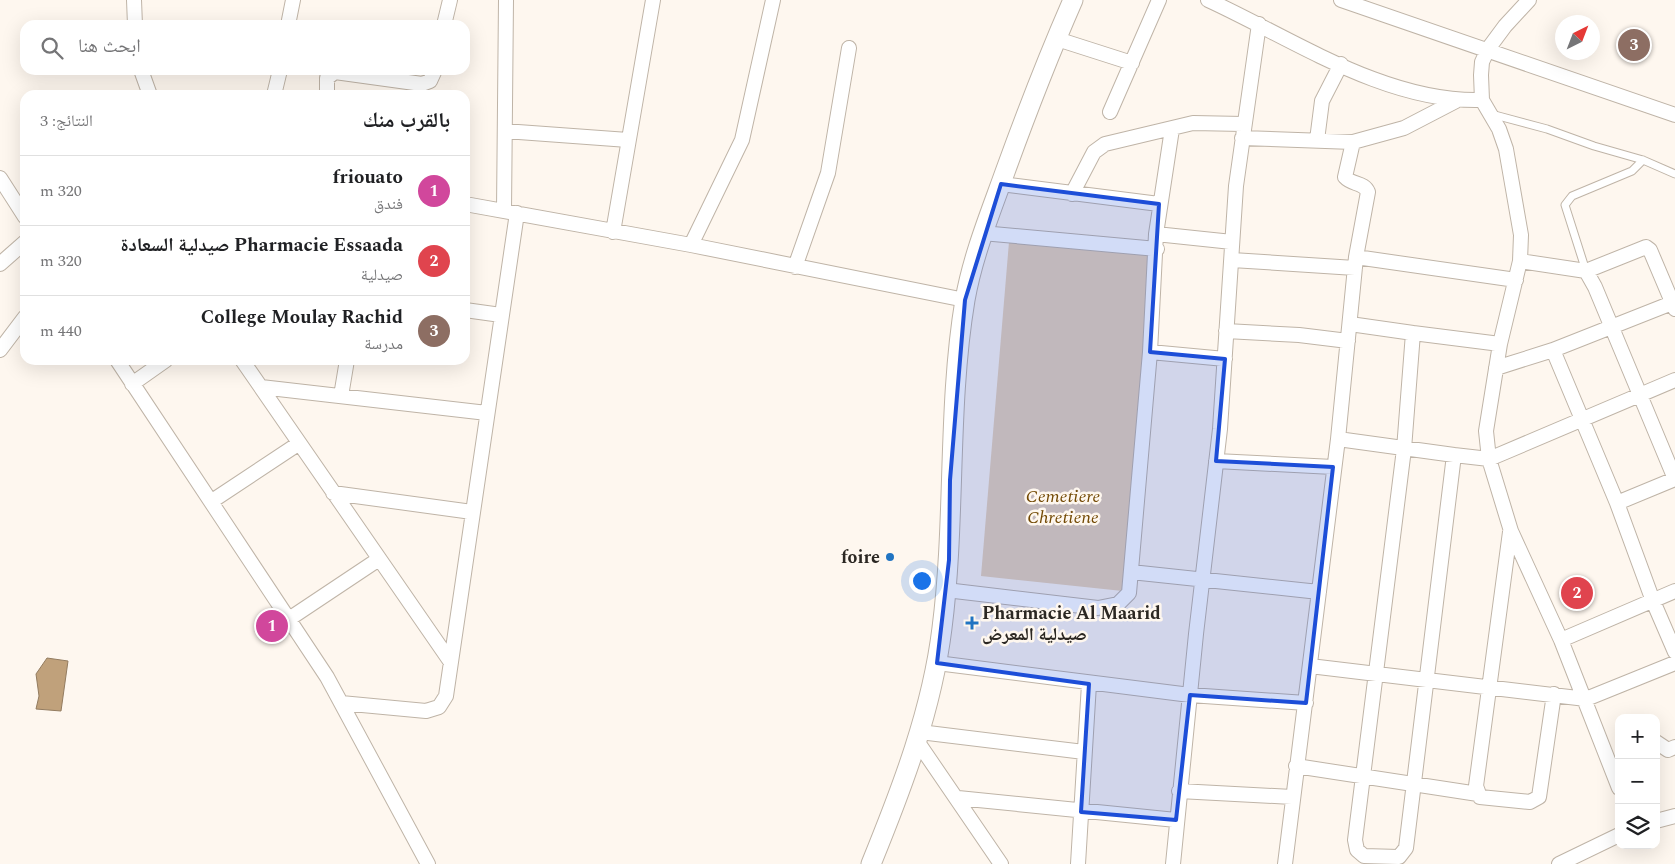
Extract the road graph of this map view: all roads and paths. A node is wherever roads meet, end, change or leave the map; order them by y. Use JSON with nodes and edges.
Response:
{"nodes":[{"id":1,"x":134,"y":0,"type":"edge"},
{"id":2,"x":293,"y":0,"type":"edge"},
{"id":3,"x":450,"y":0,"type":"edge"},
{"id":4,"x":506,"y":0,"type":"edge"},
{"id":5,"x":653,"y":0,"type":"edge"},
{"id":6,"x":774,"y":0,"type":"edge"},
{"id":7,"x":1073,"y":0,"type":"edge"},
{"id":8,"x":1159,"y":0,"type":"edge"},
{"id":9,"x":1208,"y":0,"type":"edge"},
{"id":10,"x":1341,"y":0,"type":"edge"},
{"id":11,"x":1529,"y":0,"type":"edge"},
{"id":12,"x":136,"y":20,"type":"edge"},
{"id":13,"x":289,"y":20,"type":"edge"},
{"id":14,"x":445,"y":20,"type":"edge"},
{"id":15,"x":1259,"y":24,"type":"junction"},
{"id":16,"x":1056,"y":39,"type":"junction"},
{"id":17,"x":849,"y":48,"type":"dead end"},
{"id":18,"x":1488,"y":49,"type":"junction"},
{"id":19,"x":1132,"y":63,"type":"junction"},
{"id":20,"x":1341,"y":64,"type":"junction"},
{"id":21,"x":143,"y":75,"type":"edge"},
{"id":22,"x":279,"y":75,"type":"edge"},
{"id":23,"x":332,"y":75,"type":"edge"},
{"id":24,"x":357,"y":75,"type":"edge"},
{"id":25,"x":433,"y":75,"type":"edge"},
{"id":26,"x":148,"y":90,"type":"edge"},
{"id":27,"x":275,"y":90,"type":"edge"},
{"id":28,"x":327,"y":90,"type":"edge"},
{"id":29,"x":1482,"y":100,"type":"junction"},
{"id":30,"x":1456,"y":101,"type":"junction"},
{"id":31,"x":1110,"y":112,"type":"dead end"},
{"id":32,"x":1490,"y":114,"type":"junction"},
{"id":33,"x":1675,"y":115,"type":"edge"},
{"id":34,"x":1172,"y":129,"type":"junction"},
{"id":35,"x":505,"y":131,"type":"junction"},
{"id":36,"x":1242,"y":131,"type":"junction"},
{"id":37,"x":628,"y":140,"type":"junction"},
{"id":38,"x":1317,"y":140,"type":"junction"},
{"id":39,"x":1353,"y":142,"type":"junction"},
{"id":40,"x":1643,"y":160,"type":"junction"},
{"id":41,"x":1675,"y":174,"type":"edge"},
{"id":42,"x":0,"y":178,"type":"edge"},
{"id":43,"x":1000,"y":184,"type":"junction"},
{"id":44,"x":1072,"y":194,"type":"junction"},
{"id":45,"x":1159,"y":204,"type":"junction"},
{"id":46,"x":470,"y":205,"type":"edge"},
{"id":47,"x":20,"y":209,"type":"edge"},
{"id":48,"x":511,"y":212,"type":"junction"},
{"id":49,"x":613,"y":232,"type":"junction"},
{"id":50,"x":982,"y":234,"type":"junction"},
{"id":51,"x":1156,"y":234,"type":"junction"},
{"id":52,"x":1232,"y":242,"type":"junction"},
{"id":53,"x":691,"y":245,"type":"junction"},
{"id":54,"x":20,"y":246,"type":"edge"},
{"id":55,"x":1157,"y":249,"type":"junction"},
{"id":56,"x":1232,"y":260,"type":"junction"},
{"id":57,"x":1520,"y":261,"type":"junction"},
{"id":58,"x":1356,"y":262,"type":"junction"},
{"id":59,"x":0,"y":264,"type":"edge"},
{"id":60,"x":796,"y":266,"type":"junction"},
{"id":61,"x":1586,"y":271,"type":"junction"},
{"id":62,"x":1516,"y":280,"type":"junction"},
{"id":63,"x":965,"y":300,"type":"junction"},
{"id":64,"x":1674,"y":306,"type":"edge"},
{"id":65,"x":470,"y":311,"type":"edge"},
{"id":66,"x":501,"y":315,"type":"junction"},
{"id":67,"x":20,"y":324,"type":"edge"},
{"id":68,"x":1350,"y":324,"type":"junction"},
{"id":69,"x":1612,"y":326,"type":"junction"},
{"id":70,"x":1226,"y":332,"type":"junction"},
{"id":71,"x":1413,"y":333,"type":"junction"},
{"id":72,"x":1348,"y":341,"type":"junction"},
{"id":73,"x":1500,"y":344,"type":"junction"},
{"id":74,"x":0,"y":350,"type":"edge"},
{"id":75,"x":1553,"y":350,"type":"junction"},
{"id":76,"x":1150,"y":352,"type":"junction"},
{"id":77,"x":1225,"y":358,"type":"junction"},
{"id":78,"x":120,"y":365,"type":"edge"},
{"id":79,"x":159,"y":365,"type":"edge"},
{"id":80,"x":246,"y":365,"type":"edge"},
{"id":81,"x":346,"y":365,"type":"edge"},
{"id":82,"x":1496,"y":368,"type":"junction"},
{"id":83,"x":1675,"y":380,"type":"edge"},
{"id":84,"x":132,"y":384,"type":"junction"},
{"id":85,"x":261,"y":387,"type":"junction"},
{"id":86,"x":1640,"y":395,"type":"junction"},
{"id":87,"x":341,"y":396,"type":"junction"},
{"id":88,"x":487,"y":413,"type":"junction"},
{"id":89,"x":1582,"y":421,"type":"junction"},
{"id":90,"x":1338,"y":440,"type":"junction"},
{"id":91,"x":298,"y":444,"type":"junction"},
{"id":92,"x":1404,"y":449,"type":"junction"},
{"id":93,"x":1454,"y":455,"type":"junction"},
{"id":94,"x":1489,"y":458,"type":"junction"},
{"id":95,"x":1216,"y":461,"type":"junction"},
{"id":96,"x":1333,"y":467,"type":"junction"},
{"id":97,"x":1675,"y":479,"type":"edge"},
{"id":98,"x":333,"y":493,"type":"junction"},
{"id":99,"x":212,"y":501,"type":"junction"},
{"id":100,"x":1618,"y":503,"type":"junction"},
{"id":101,"x":472,"y":512,"type":"junction"},
{"id":102,"x":1511,"y":531,"type":"junction"},
{"id":103,"x":379,"y":559,"type":"junction"},
{"id":104,"x":1131,"y":572,"type":"junction"},
{"id":105,"x":1202,"y":581,"type":"junction"},
{"id":106,"x":946,"y":590,"type":"junction"},
{"id":107,"x":1319,"y":592,"type":"junction"},
{"id":108,"x":1675,"y":592,"type":"edge"},
{"id":109,"x":1653,"y":601,"type":"junction"},
{"id":110,"x":290,"y":619,"type":"junction"},
{"id":111,"x":1561,"y":640,"type":"junction"},
{"id":112,"x":1675,"y":652,"type":"edge"},
{"id":113,"x":450,"y":661,"type":"junction"},
{"id":114,"x":937,"y":663,"type":"junction"},
{"id":115,"x":1675,"y":663,"type":"edge"},
{"id":116,"x":1310,"y":666,"type":"junction"},
{"id":117,"x":1378,"y":673,"type":"junction"},
{"id":118,"x":1426,"y":681,"type":"junction"},
{"id":119,"x":1089,"y":684,"type":"junction"},
{"id":120,"x":1491,"y":688,"type":"junction"},
{"id":121,"x":1554,"y":694,"type":"junction"},
{"id":122,"x":1190,"y":696,"type":"junction"},
{"id":123,"x":1586,"y":699,"type":"junction"},
{"id":124,"x":342,"y":703,"type":"junction"},
{"id":125,"x":1306,"y":703,"type":"junction"},
{"id":126,"x":919,"y":736,"type":"junction"},
{"id":127,"x":1660,"y":745,"type":"edge"},
{"id":128,"x":1675,"y":748,"type":"edge"},
{"id":129,"x":1084,"y":752,"type":"junction"},
{"id":130,"x":1612,"y":752,"type":"edge"},
{"id":131,"x":1296,"y":766,"type":"junction"},
{"id":132,"x":1615,"y":767,"type":"edge"},
{"id":133,"x":1363,"y":775,"type":"junction"},
{"id":134,"x":1414,"y":784,"type":"junction"},
{"id":135,"x":1179,"y":791,"type":"junction"},
{"id":136,"x":1478,"y":794,"type":"junction"},
{"id":137,"x":1292,"y":797,"type":"junction"},
{"id":138,"x":958,"y":798,"type":"junction"},
{"id":139,"x":1081,"y":812,"type":"junction"},
{"id":140,"x":1675,"y":816,"type":"edge"},
{"id":141,"x":1176,"y":820,"type":"junction"},
{"id":142,"x":1660,"y":820,"type":"edge"},
{"id":143,"x":1615,"y":837,"type":"edge"},
{"id":144,"x":428,"y":864,"type":"edge"},
{"id":145,"x":871,"y":864,"type":"edge"},
{"id":146,"x":1001,"y":864,"type":"edge"},
{"id":147,"x":1078,"y":864,"type":"edge"},
{"id":148,"x":1173,"y":864,"type":"edge"},
{"id":149,"x":1285,"y":864,"type":"edge"},
{"id":150,"x":1558,"y":864,"type":"edge"}],
"edges":[{"from":1,"to":12,"type":"street"},
{"from":2,"to":13,"type":"street"},
{"from":3,"to":14,"type":"street"},
{"from":4,"to":35,"type":"street"},
{"from":5,"to":37,"type":"street"},
{"from":6,"to":53,"type":"street"},
{"from":7,"to":16,"type":"street"},
{"from":8,"to":19,"type":"street"},
{"from":9,"to":15,"type":"street"},
{"from":10,"to":18,"type":"street"},
{"from":11,"to":18,"type":"street"},
{"from":15,"to":20,"type":"street"},
{"from":15,"to":36,"type":"street"},
{"from":16,"to":19,"type":"street"},
{"from":16,"to":43,"type":"street"},
{"from":17,"to":60,"type":"street"},
{"from":18,"to":29,"type":"street"},
{"from":18,"to":33,"type":"street"},
{"from":19,"to":31,"type":"street"},
{"from":20,"to":30,"type":"street"},
{"from":20,"to":38,"type":"street"},
{"from":21,"to":26,"type":"street"},
{"from":22,"to":27,"type":"street"},
{"from":23,"to":28,"type":"street"},
{"from":24,"to":25,"type":"street"},
{"from":29,"to":30,"type":"street"},
{"from":29,"to":32,"type":"street"},
{"from":30,"to":39,"type":"street"},
{"from":32,"to":40,"type":"lane"},
{"from":32,"to":57,"type":"street"},
{"from":34,"to":36,"type":"street"},
{"from":34,"to":44,"type":"street"},
{"from":34,"to":45,"type":"street"},
{"from":35,"to":37,"type":"street"},
{"from":35,"to":48,"type":"street"},
{"from":36,"to":38,"type":"street"},
{"from":36,"to":52,"type":"street"},
{"from":37,"to":49,"type":"street"},
{"from":38,"to":39,"type":"street"},
{"from":39,"to":58,"type":"street"},
{"from":40,"to":41,"type":"lane"},
{"from":40,"to":61,"type":"lane"},
{"from":42,"to":47,"type":"street"},
{"from":43,"to":44,"type":"street"},
{"from":43,"to":50,"type":"street"},
{"from":44,"to":45,"type":"street"},
{"from":45,"to":51,"type":"street"},
{"from":46,"to":48,"type":"street"},
{"from":48,"to":49,"type":"street"},
{"from":48,"to":66,"type":"street"},
{"from":49,"to":53,"type":"street"},
{"from":50,"to":55,"type":"street"},
{"from":50,"to":63,"type":"street"},
{"from":51,"to":52,"type":"street"},
{"from":51,"to":55,"type":"street"},
{"from":52,"to":56,"type":"street"},
{"from":53,"to":60,"type":"street"},
{"from":54,"to":59,"type":"street"},
{"from":55,"to":76,"type":"street"},
{"from":56,"to":58,"type":"street"},
{"from":56,"to":70,"type":"street"},
{"from":57,"to":61,"type":"street"},
{"from":57,"to":62,"type":"street"},
{"from":58,"to":62,"type":"street"},
{"from":58,"to":68,"type":"street"},
{"from":60,"to":63,"type":"street"},
{"from":61,"to":64,"type":"street"},
{"from":61,"to":69,"type":"street"},
{"from":62,"to":73,"type":"street"},
{"from":63,"to":106,"type":"street"},
{"from":64,"to":69,"type":"street"},
{"from":65,"to":66,"type":"street"},
{"from":66,"to":88,"type":"street"},
{"from":67,"to":74,"type":"street"},
{"from":68,"to":71,"type":"street"},
{"from":68,"to":72,"type":"street"},
{"from":69,"to":75,"type":"street"},
{"from":69,"to":86,"type":"street"},
{"from":70,"to":72,"type":"street"},
{"from":70,"to":77,"type":"street"},
{"from":71,"to":73,"type":"street"},
{"from":71,"to":92,"type":"street"},
{"from":72,"to":90,"type":"street"},
{"from":73,"to":82,"type":"street"},
{"from":75,"to":82,"type":"street"},
{"from":75,"to":89,"type":"street"},
{"from":76,"to":77,"type":"street"},
{"from":76,"to":104,"type":"street"},
{"from":77,"to":95,"type":"street"},
{"from":78,"to":84,"type":"street"},
{"from":79,"to":84,"type":"street"},
{"from":80,"to":85,"type":"street"},
{"from":81,"to":87,"type":"street"},
{"from":82,"to":94,"type":"street"},
{"from":83,"to":86,"type":"street"},
{"from":84,"to":99,"type":"street"},
{"from":85,"to":87,"type":"street"},
{"from":85,"to":91,"type":"street"},
{"from":86,"to":89,"type":"street"},
{"from":86,"to":97,"type":"street"},
{"from":87,"to":88,"type":"street"},
{"from":88,"to":101,"type":"street"},
{"from":89,"to":94,"type":"street"},
{"from":89,"to":100,"type":"street"},
{"from":90,"to":92,"type":"street"},
{"from":90,"to":96,"type":"street"},
{"from":91,"to":98,"type":"street"},
{"from":91,"to":99,"type":"street"},
{"from":92,"to":93,"type":"street"},
{"from":92,"to":117,"type":"street"},
{"from":93,"to":94,"type":"street"},
{"from":93,"to":118,"type":"street"},
{"from":94,"to":102,"type":"street"},
{"from":95,"to":96,"type":"street"},
{"from":95,"to":105,"type":"street"},
{"from":96,"to":107,"type":"street"},
{"from":97,"to":100,"type":"street"},
{"from":98,"to":101,"type":"street"},
{"from":98,"to":103,"type":"street"},
{"from":99,"to":110,"type":"street"},
{"from":100,"to":109,"type":"street"},
{"from":101,"to":113,"type":"street"},
{"from":102,"to":111,"type":"street"},
{"from":102,"to":120,"type":"street"},
{"from":103,"to":110,"type":"street"},
{"from":103,"to":113,"type":"street"},
{"from":104,"to":105,"type":"street"},
{"from":104,"to":106,"type":"street"},
{"from":105,"to":107,"type":"street"},
{"from":105,"to":122,"type":"street"},
{"from":106,"to":114,"type":"street"},
{"from":107,"to":116,"type":"street"},
{"from":108,"to":109,"type":"street"},
{"from":109,"to":111,"type":"street"},
{"from":109,"to":112,"type":"street"},
{"from":110,"to":124,"type":"street"},
{"from":111,"to":123,"type":"street"},
{"from":113,"to":124,"type":"street"},
{"from":114,"to":119,"type":"street"},
{"from":114,"to":126,"type":"street"},
{"from":115,"to":123,"type":"street"},
{"from":116,"to":117,"type":"street"},
{"from":116,"to":125,"type":"street"},
{"from":117,"to":118,"type":"street"},
{"from":117,"to":133,"type":"street"},
{"from":118,"to":120,"type":"street"},
{"from":118,"to":134,"type":"street"},
{"from":119,"to":122,"type":"street"},
{"from":119,"to":129,"type":"street"},
{"from":120,"to":121,"type":"street"},
{"from":120,"to":136,"type":"street"},
{"from":121,"to":123,"type":"street"},
{"from":121,"to":136,"type":"street"},
{"from":122,"to":125,"type":"street"},
{"from":122,"to":135,"type":"street"},
{"from":123,"to":130,"type":"street"},
{"from":124,"to":144,"type":"street"},
{"from":125,"to":131,"type":"street"},
{"from":126,"to":129,"type":"street"},
{"from":126,"to":138,"type":"street"},
{"from":126,"to":145,"type":"street"},
{"from":127,"to":128,"type":"street"},
{"from":129,"to":139,"type":"street"},
{"from":130,"to":132,"type":"street"},
{"from":131,"to":133,"type":"street"},
{"from":131,"to":137,"type":"street"},
{"from":133,"to":134,"type":"street"},
{"from":133,"to":134,"type":"street"},
{"from":134,"to":136,"type":"street"},
{"from":135,"to":137,"type":"street"},
{"from":135,"to":141,"type":"street"},
{"from":137,"to":149,"type":"street"},
{"from":138,"to":139,"type":"street"},
{"from":138,"to":146,"type":"street"},
{"from":139,"to":141,"type":"street"},
{"from":139,"to":147,"type":"street"},
{"from":140,"to":142,"type":"street"},
{"from":141,"to":148,"type":"street"},
{"from":143,"to":150,"type":"street"}]}
